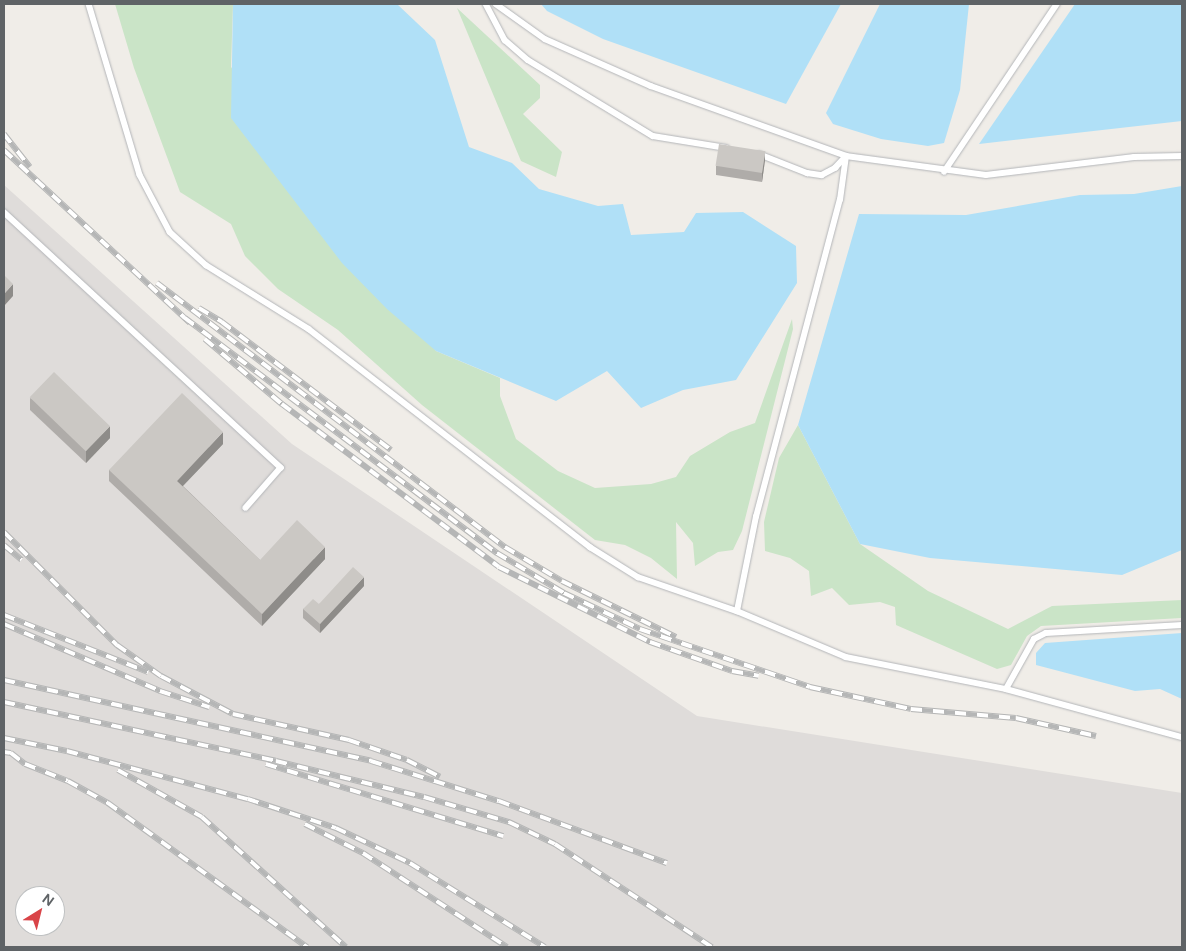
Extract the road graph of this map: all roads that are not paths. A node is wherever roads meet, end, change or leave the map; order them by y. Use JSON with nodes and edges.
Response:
{"nodes":[{"id":1,"x":89,"y":4,"type":"edge"},
{"id":2,"x":486,"y":4,"type":"edge"},
{"id":3,"x":496,"y":4,"type":"edge"},
{"id":4,"x":507,"y":4,"type":"edge"},
{"id":5,"x":1058,"y":4,"type":"edge"},
{"id":6,"x":504,"y":10,"type":"junction"},
{"id":7,"x":734,"y":149,"type":"edge"},
{"id":8,"x":752,"y":152,"type":"edge"},
{"id":9,"x":846,"y":156,"type":"junction"},
{"id":10,"x":1182,"y":156,"type":"edge"},
{"id":11,"x":944,"y":172,"type":"junction"},
{"id":12,"x":4,"y":212,"type":"edge"},
{"id":13,"x":246,"y":508,"type":"dead end"},
{"id":14,"x":737,"y":611,"type":"junction"},
{"id":15,"x":1182,"y":625,"type":"edge"},
{"id":16,"x":1006,"y":689,"type":"junction"},
{"id":17,"x":1182,"y":737,"type":"edge"}],
"edges":[{"from":1,"to":14,"type":"lane"},
{"from":2,"to":7,"type":"lane"},
{"from":3,"to":6,"type":"lane"},
{"from":4,"to":6,"type":"lane"},
{"from":5,"to":11,"type":"lane"},
{"from":6,"to":9,"type":"lane"},
{"from":8,"to":9,"type":"lane"},
{"from":9,"to":11,"type":"lane"},
{"from":9,"to":14,"type":"lane"},
{"from":10,"to":11,"type":"lane"},
{"from":12,"to":13,"type":"lane"},
{"from":14,"to":16,"type":"lane"},
{"from":15,"to":16,"type":"lane"},
{"from":16,"to":17,"type":"lane"}]}
